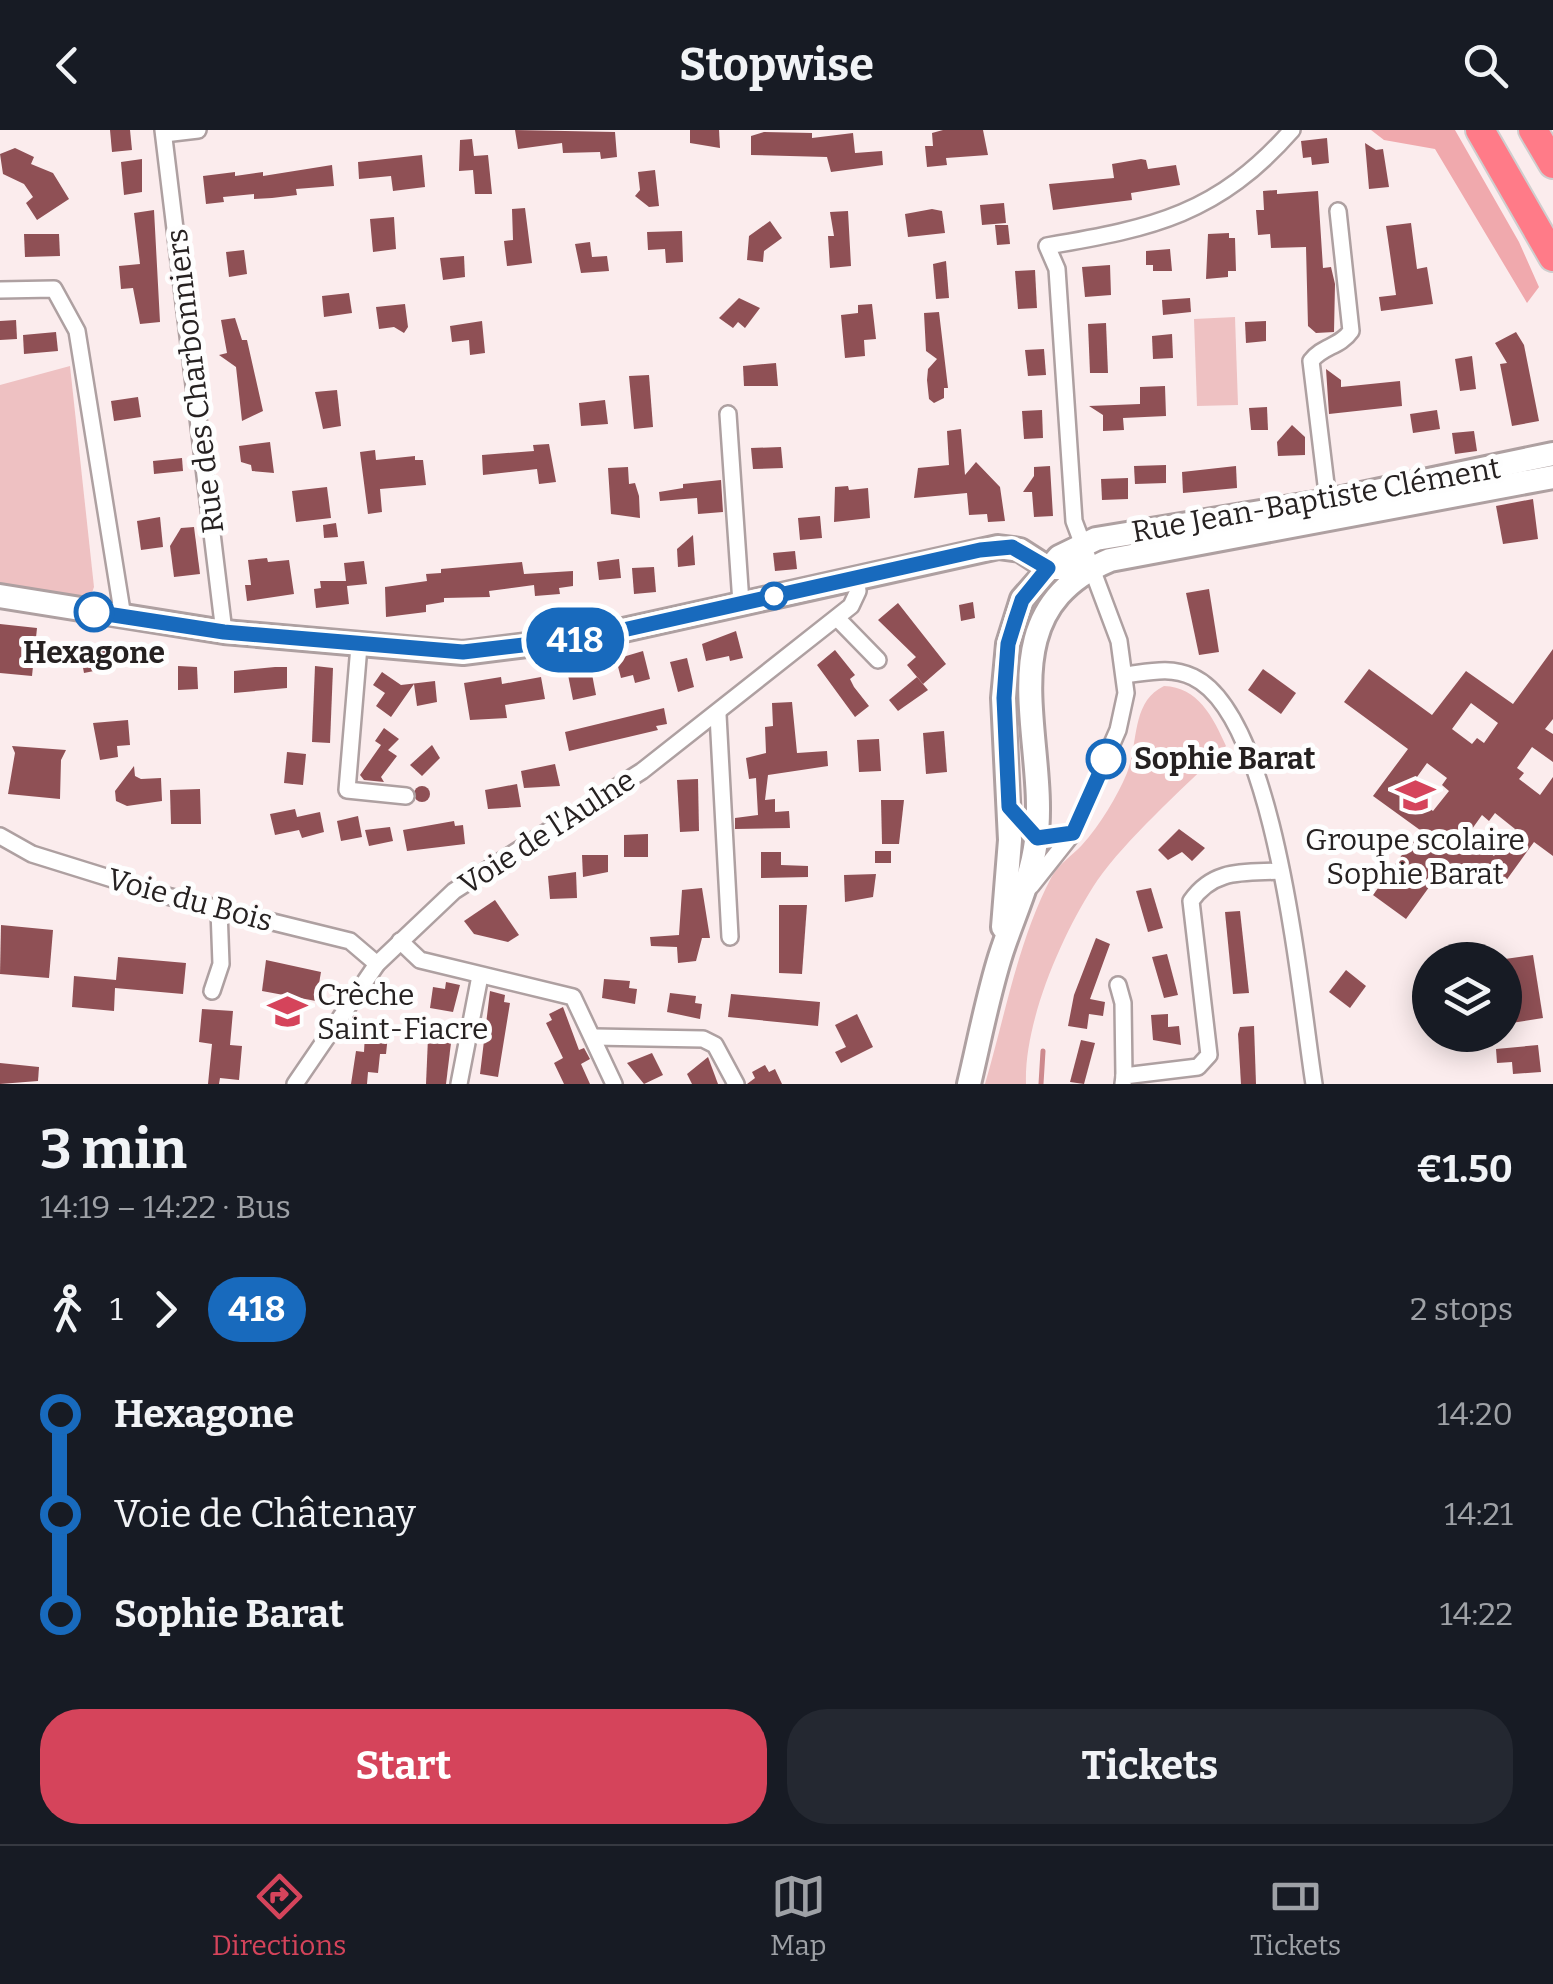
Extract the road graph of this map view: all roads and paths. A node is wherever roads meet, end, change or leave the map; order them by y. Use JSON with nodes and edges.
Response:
{"nodes":[{"id":1,"x":198,"y":130,"type":"edge"},
{"id":2,"x":1292,"y":130,"type":"edge"},
{"id":3,"x":1480,"y":130,"type":"edge"},
{"id":4,"x":1533,"y":130,"type":"edge"},
{"id":5,"x":164,"y":132,"type":"edge"},
{"id":6,"x":1553,"y":164,"type":"edge"},
{"id":7,"x":1338,"y":211,"type":"dead end"},
{"id":8,"x":1553,"y":257,"type":"edge"},
{"id":9,"x":0,"y":290,"type":"edge"},
{"id":10,"x":728,"y":414,"type":"dead end"},
{"id":11,"x":1553,"y":454,"type":"edge"},
{"id":12,"x":1553,"y":477,"type":"edge"},
{"id":13,"x":1328,"y":501,"type":"junction"},
{"id":14,"x":1080,"y":544,"type":"junction"},
{"id":15,"x":1048,"y":568,"type":"junction"},
{"id":16,"x":1090,"y":568,"type":"junction"},
{"id":17,"x":848,"y":579,"type":"junction"},
{"id":18,"x":0,"y":596,"type":"edge"},
{"id":19,"x":741,"y":603,"type":"junction"},
{"id":20,"x":123,"y":618,"type":"junction"},
{"id":21,"x":837,"y":618,"type":"junction"},
{"id":22,"x":224,"y":632,"type":"junction"},
{"id":23,"x":359,"y":646,"type":"junction"},
{"id":24,"x":878,"y":660,"type":"dead end"},
{"id":25,"x":1126,"y":675,"type":"junction"},
{"id":26,"x":718,"y":715,"type":"junction"},
{"id":27,"x":406,"y":796,"type":"dead end"},
{"id":28,"x":1009,"y":807,"type":"junction"},
{"id":29,"x":1073,"y":833,"type":"junction"},
{"id":30,"x":0,"y":836,"type":"edge"},
{"id":31,"x":1037,"y":838,"type":"junction"},
{"id":32,"x":1281,"y":871,"type":"junction"},
{"id":33,"x":1025,"y":892,"type":"junction"},
{"id":34,"x":219,"y":910,"type":"junction"},
{"id":35,"x":730,"y":937,"type":"dead end"},
{"id":36,"x":400,"y":941,"type":"junction"},
{"id":37,"x":1000,"y":956,"type":"junction"},
{"id":38,"x":377,"y":964,"type":"junction"},
{"id":39,"x":480,"y":976,"type":"junction"},
{"id":40,"x":1118,"y":986,"type":"dead end"},
{"id":41,"x":212,"y":991,"type":"dead end"},
{"id":42,"x":594,"y":1037,"type":"junction"},
{"id":43,"x":1123,"y":1080,"type":"edge"},
{"id":44,"x":295,"y":1084,"type":"edge"},
{"id":45,"x":459,"y":1084,"type":"edge"},
{"id":46,"x":614,"y":1084,"type":"edge"},
{"id":47,"x":736,"y":1084,"type":"edge"},
{"id":48,"x":968,"y":1084,"type":"edge"},
{"id":49,"x":1314,"y":1084,"type":"edge"}],
"edges":[{"from":1,"to":5,"type":"street"},
{"from":2,"to":14,"type":"street"},
{"from":3,"to":8,"type":"highway"},
{"from":4,"to":6,"type":"highway"},
{"from":5,"to":22,"type":"street","name":"Rue des Charbonniers"},
{"from":7,"to":13,"type":"street"},
{"from":9,"to":20,"type":"street"},
{"from":10,"to":19,"type":"street"},
{"from":11,"to":13,"type":"main road","name":"Rue Jean-Baptiste Clément"},
{"from":12,"to":16,"type":"main road","name":"Rue Jean-Baptiste Clément"},
{"from":13,"to":14,"type":"main road","name":"Rue Jean-Baptiste Clément"},
{"from":14,"to":15,"type":"main road"},
{"from":14,"to":16,"type":"street"},
{"from":15,"to":16,"type":"main road"},
{"from":15,"to":17,"type":"main road"},
{"from":15,"to":28,"type":"main road"},
{"from":16,"to":25,"type":"street"},
{"from":16,"to":31,"type":"main road"},
{"from":17,"to":19,"type":"main road"},
{"from":17,"to":21,"type":"street","name":"Voie de l'Aulne"},
{"from":18,"to":20,"type":"main road"},
{"from":19,"to":23,"type":"main road"},
{"from":20,"to":22,"type":"main road"},
{"from":21,"to":24,"type":"street"},
{"from":21,"to":26,"type":"street","name":"Voie de l'Aulne"},
{"from":22,"to":23,"type":"main road"},
{"from":23,"to":27,"type":"street"},
{"from":25,"to":29,"type":"street"},
{"from":25,"to":32,"type":"street"},
{"from":26,"to":35,"type":"street"},
{"from":26,"to":36,"type":"street","name":"Voie de l'Aulne"},
{"from":28,"to":31,"type":"street"},
{"from":28,"to":37,"type":"main road"},
{"from":29,"to":31,"type":"street"},
{"from":29,"to":33,"type":"street"},
{"from":30,"to":34,"type":"street","name":"Voie du Bois"},
{"from":31,"to":33,"type":"main road"},
{"from":32,"to":43,"type":"street"},
{"from":32,"to":49,"type":"street"},
{"from":33,"to":37,"type":"main road"},
{"from":34,"to":38,"type":"street","name":"Voie du Bois"},
{"from":34,"to":41,"type":"street"},
{"from":36,"to":38,"type":"street","name":"Voie de l'Aulne"},
{"from":36,"to":39,"type":"street"},
{"from":37,"to":48,"type":"main road"},
{"from":38,"to":44,"type":"street","name":"Voie de l'Aulne"},
{"from":39,"to":42,"type":"street"},
{"from":39,"to":45,"type":"street"},
{"from":40,"to":43,"type":"street"},
{"from":42,"to":46,"type":"street"},
{"from":42,"to":47,"type":"street"}]}
